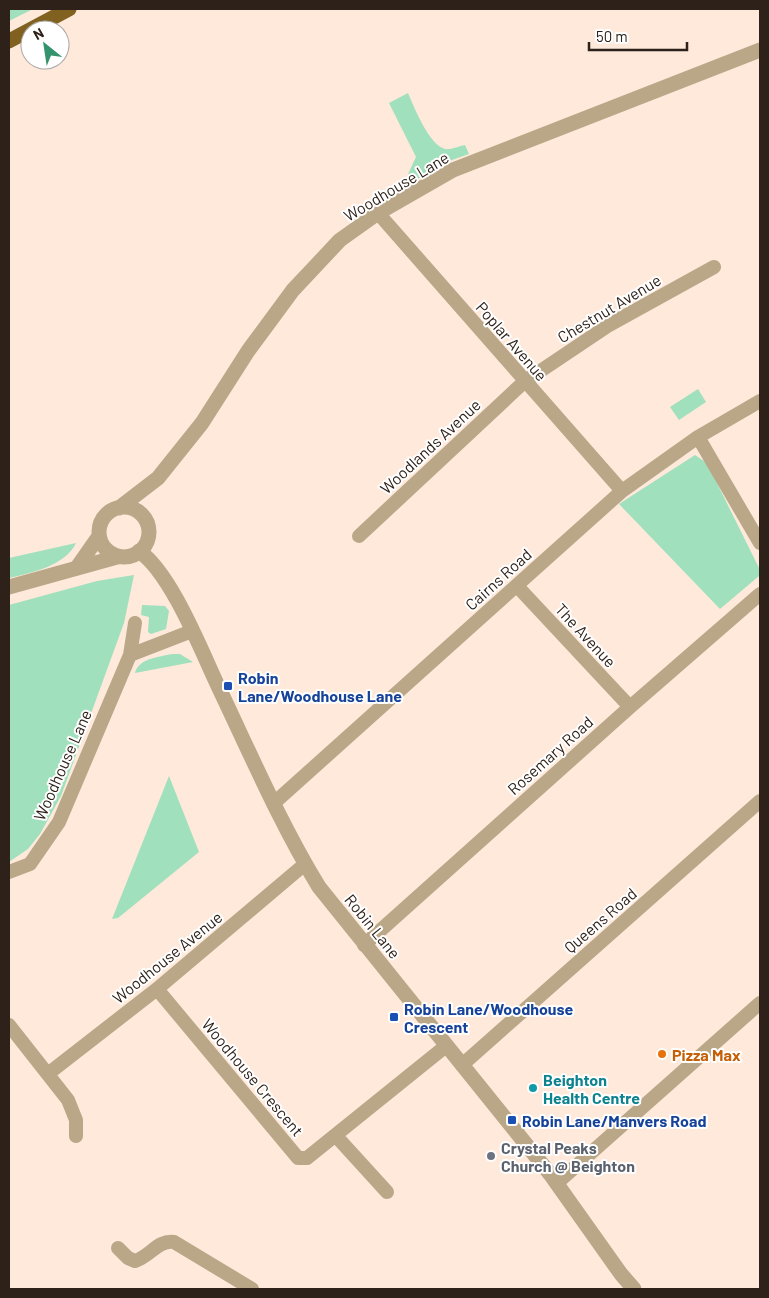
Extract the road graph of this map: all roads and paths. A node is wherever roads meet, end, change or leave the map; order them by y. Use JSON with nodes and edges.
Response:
{"nodes":[{"id":1,"x":69,"y":9,"type":"edge"},
{"id":2,"x":9,"y":41,"type":"edge"},
{"id":3,"x":760,"y":50,"type":"edge"},
{"id":4,"x":378,"y":213,"type":"junction"},
{"id":5,"x":714,"y":267,"type":"dead end"},
{"id":6,"x":524,"y":382,"type":"junction"},
{"id":7,"x":760,"y":401,"type":"edge"},
{"id":8,"x":698,"y":437,"type":"junction"},
{"id":9,"x":150,"y":486,"type":"junction"},
{"id":10,"x":622,"y":491,"type":"junction"},
{"id":11,"x":119,"y":508,"type":"junction"},
{"id":12,"x":141,"y":514,"type":"junction"},
{"id":13,"x":99,"y":536,"type":"junction"},
{"id":14,"x":359,"y":536,"type":"dead end"},
{"id":15,"x":760,"y":543,"type":"edge"},
{"id":16,"x":140,"y":552,"type":"junction"},
{"id":17,"x":117,"y":556,"type":"junction"},
{"id":18,"x":78,"y":566,"type":"junction"},
{"id":19,"x":517,"y":586,"type":"junction"},
{"id":20,"x":9,"y":587,"type":"edge"},
{"id":21,"x":759,"y":597,"type":"edge"},
{"id":22,"x":136,"y":623,"type":"dead end"},
{"id":23,"x":192,"y":631,"type":"junction"},
{"id":24,"x":130,"y":655,"type":"junction"},
{"id":25,"x":630,"y":707,"type":"junction"},
{"id":26,"x":760,"y":801,"type":"edge"},
{"id":27,"x":274,"y":803,"type":"junction"},
{"id":28,"x":305,"y":864,"type":"junction"},
{"id":29,"x":9,"y":872,"type":"edge"},
{"id":30,"x":364,"y":945,"type":"junction"},
{"id":31,"x":157,"y":989,"type":"junction"},
{"id":32,"x":760,"y":1003,"type":"edge"},
{"id":33,"x":9,"y":1025,"type":"edge"},
{"id":34,"x":446,"y":1046,"type":"junction"},
{"id":35,"x":462,"y":1065,"type":"junction"},
{"id":36,"x":49,"y":1073,"type":"junction"},
{"id":37,"x":76,"y":1136,"type":"dead end"},
{"id":38,"x":336,"y":1136,"type":"junction"},
{"id":39,"x":556,"y":1183,"type":"junction"},
{"id":40,"x":386,"y":1192,"type":"dead end"},
{"id":41,"x":118,"y":1248,"type":"dead end"},
{"id":42,"x":252,"y":1289,"type":"edge"},
{"id":43,"x":634,"y":1289,"type":"edge"}],
"edges":[{"from":1,"to":2,"type":"highway"},
{"from":3,"to":4,"type":"street","name":"Woodhouse Lane"},
{"from":4,"to":6,"type":"street","name":"Poplar Avenue"},
{"from":4,"to":9,"type":"street","name":"Woodhouse Lane"},
{"from":5,"to":6,"type":"street","name":"Chestnut Avenue"},
{"from":6,"to":10,"type":"street","name":"Poplar Avenue"},
{"from":6,"to":14,"type":"street","name":"Woodlands Avenue"},
{"from":7,"to":8,"type":"street","name":"Cairns Road"},
{"from":8,"to":10,"type":"street","name":"Cairns Road"},
{"from":8,"to":15,"type":"street"},
{"from":9,"to":11,"type":"street","name":"Woodhouse Lane"},
{"from":9,"to":12,"type":"street","name":"Woodhouse Lane"},
{"from":10,"to":19,"type":"street","name":"Cairns Road"},
{"from":11,"to":12,"type":"street"},
{"from":11,"to":13,"type":"street"},
{"from":12,"to":16,"type":"street"},
{"from":13,"to":17,"type":"street"},
{"from":13,"to":18,"type":"street"},
{"from":16,"to":17,"type":"street"},
{"from":16,"to":23,"type":"street","name":"Robin Lane"},
{"from":17,"to":18,"type":"street"},
{"from":18,"to":20,"type":"street"},
{"from":19,"to":25,"type":"street","name":"The Avenue"},
{"from":19,"to":27,"type":"street","name":"Cairns Road"},
{"from":21,"to":25,"type":"street","name":"Rosemary Road"},
{"from":22,"to":24,"type":"street","name":"Woodhouse Lane"},
{"from":23,"to":24,"type":"street"},
{"from":23,"to":27,"type":"street","name":"Robin Lane"},
{"from":24,"to":29,"type":"street","name":"Woodhouse Lane"},
{"from":25,"to":30,"type":"street","name":"Rosemary Road"},
{"from":26,"to":35,"type":"street","name":"Queens Road"},
{"from":27,"to":28,"type":"street","name":"Robin Lane"},
{"from":28,"to":30,"type":"street","name":"Robin Lane"},
{"from":28,"to":31,"type":"street","name":"Woodhouse Avenue"},
{"from":30,"to":34,"type":"street","name":"Robin Lane"},
{"from":31,"to":36,"type":"street","name":"Woodhouse Avenue"},
{"from":31,"to":38,"type":"street","name":"Woodhouse Crescent"},
{"from":32,"to":39,"type":"street"},
{"from":33,"to":36,"type":"street"},
{"from":34,"to":35,"type":"street","name":"Robin Lane"},
{"from":34,"to":38,"type":"street","name":"Woodhouse Crescent"},
{"from":35,"to":39,"type":"street","name":"Robin Lane"},
{"from":36,"to":37,"type":"street"},
{"from":38,"to":40,"type":"street"},
{"from":39,"to":43,"type":"street","name":"Robin Lane"},
{"from":41,"to":42,"type":"street"}]}
